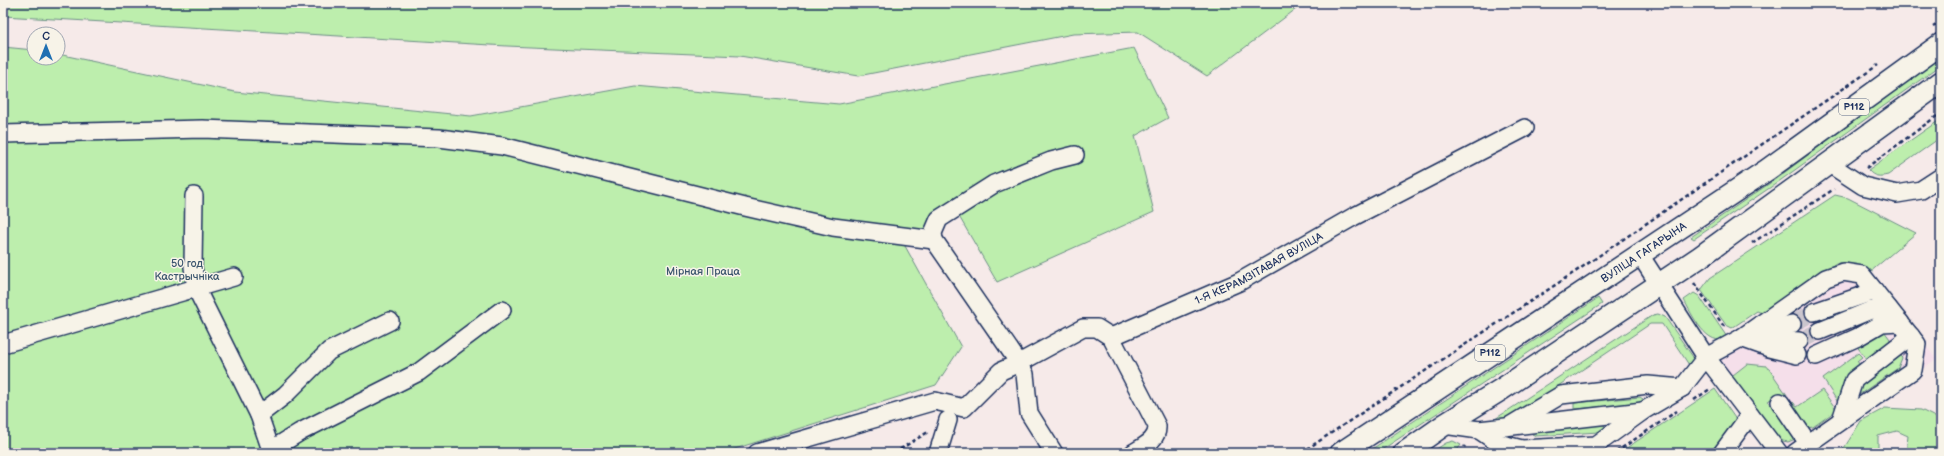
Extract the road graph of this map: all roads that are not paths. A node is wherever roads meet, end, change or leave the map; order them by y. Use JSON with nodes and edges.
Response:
{"nodes":[{"id":1,"x":1935,"y":37,"type":"edge"},
{"id":2,"x":1941,"y":82,"type":"edge"},
{"id":3,"x":1525,"y":128,"type":"dead end"},
{"id":4,"x":3,"y":134,"type":"edge"},
{"id":5,"x":1075,"y":155,"type":"dead end"},
{"id":6,"x":1828,"y":163,"type":"junction"},
{"id":7,"x":1941,"y":177,"type":"edge"},
{"id":8,"x":194,"y":196,"type":"dead end"},
{"id":9,"x":934,"y":240,"type":"junction"},
{"id":10,"x":1640,"y":255,"type":"junction"},
{"id":11,"x":234,"y":277,"type":"dead end"},
{"id":12,"x":1658,"y":286,"type":"junction"},
{"id":13,"x":196,"y":288,"type":"junction"},
{"id":14,"x":1875,"y":291,"type":"junction"},
{"id":15,"x":502,"y":310,"type":"dead end"},
{"id":16,"x":1814,"y":312,"type":"tunnel mouth"},
{"id":17,"x":1894,"y":315,"type":"junction"},
{"id":18,"x":390,"y":321,"type":"dead end"},
{"id":19,"x":1792,"y":324,"type":"tunnel mouth"},
{"id":20,"x":1820,"y":331,"type":"tunnel mouth"},
{"id":21,"x":1911,"y":336,"type":"junction"},
{"id":22,"x":1112,"y":337,"type":"junction"},
{"id":23,"x":1738,"y":339,"type":"junction"},
{"id":24,"x":3,"y":344,"type":"edge"},
{"id":25,"x":1798,"y":348,"type":"tunnel mouth"},
{"id":26,"x":1816,"y":356,"type":"dead end"},
{"id":27,"x":1706,"y":357,"type":"junction"},
{"id":28,"x":1019,"y":363,"type":"junction"},
{"id":29,"x":1682,"y":388,"type":"junction"},
{"id":30,"x":1780,"y":402,"type":"dead end"},
{"id":31,"x":1643,"y":411,"type":"junction"},
{"id":32,"x":259,"y":414,"type":"junction"},
{"id":33,"x":1750,"y":414,"type":"junction"},
{"id":34,"x":948,"y":420,"type":"road end"},
{"id":35,"x":1840,"y":420,"type":"junction"},
{"id":36,"x":1444,"y":425,"type":"junction"},
{"id":37,"x":1511,"y":425,"type":"junction"},
{"id":38,"x":1479,"y":430,"type":"junction"},
{"id":39,"x":1808,"y":443,"type":"junction"},
{"id":40,"x":270,"y":451,"type":"edge"},
{"id":41,"x":757,"y":453,"type":"edge"},
{"id":42,"x":938,"y":453,"type":"edge"},
{"id":43,"x":1054,"y":453,"type":"edge"},
{"id":44,"x":1133,"y":453,"type":"edge"},
{"id":45,"x":1341,"y":453,"type":"edge"},
{"id":46,"x":1404,"y":453,"type":"edge"},
{"id":47,"x":1722,"y":453,"type":"edge"},
{"id":48,"x":1779,"y":453,"type":"edge"},
{"id":49,"x":1795,"y":453,"type":"edge"}],
"edges":[{"from":1,"to":10,"type":"main road","name":"ВУЛІЦА ГАГАРЫНА","number":"Р112"},
{"from":2,"to":6,"type":"main road","number":"Р112"},
{"from":3,"to":22,"type":"street","name":"1-Я КЕРАМЗІТАВАЯ ВУЛІЦА"},
{"from":4,"to":9,"type":"street"},
{"from":5,"to":9,"type":"street"},
{"from":6,"to":7,"type":"street"},
{"from":6,"to":12,"type":"main road","number":"Р112"},
{"from":8,"to":13,"type":"street"},
{"from":9,"to":28,"type":"street"},
{"from":10,"to":12,"type":"street"},
{"from":10,"to":45,"type":"main road","name":"ВУЛІЦА ГАГАРЫНА","number":"Р112"},
{"from":11,"to":13,"type":"street"},
{"from":12,"to":27,"type":"street"},
{"from":12,"to":36,"type":"main road","number":"Р112"},
{"from":13,"to":24,"type":"street"},
{"from":13,"to":32,"type":"street"},
{"from":14,"to":16,"type":"street"},
{"from":14,"to":17,"type":"street"},
{"from":14,"to":23,"type":"street"},
{"from":15,"to":40,"type":"street"},
{"from":17,"to":20,"type":"street"},
{"from":17,"to":21,"type":"street"},
{"from":17,"to":26,"type":"street"},
{"from":18,"to":32,"type":"street"},
{"from":19,"to":23,"type":"street"},
{"from":21,"to":35,"type":"street"},
{"from":21,"to":35,"type":"street"},
{"from":22,"to":28,"type":"street"},
{"from":22,"to":44,"type":"street"},
{"from":23,"to":25,"type":"street"},
{"from":23,"to":27,"type":"street"},
{"from":27,"to":29,"type":"street"},
{"from":27,"to":33,"type":"street"},
{"from":28,"to":41,"type":"street"},
{"from":28,"to":43,"type":"street"},
{"from":29,"to":31,"type":"street"},
{"from":29,"to":37,"type":"street"},
{"from":30,"to":39,"type":"street"},
{"from":31,"to":37,"type":"street"},
{"from":31,"to":38,"type":"street"},
{"from":32,"to":40,"type":"street"},
{"from":33,"to":47,"type":"street"},
{"from":33,"to":48,"type":"street"},
{"from":34,"to":42,"type":"street"},
{"from":35,"to":39,"type":"street"},
{"from":36,"to":38,"type":"street"},
{"from":36,"to":46,"type":"main road","number":"Р112"},
{"from":37,"to":38,"type":"street"},
{"from":39,"to":49,"type":"street"}]}
